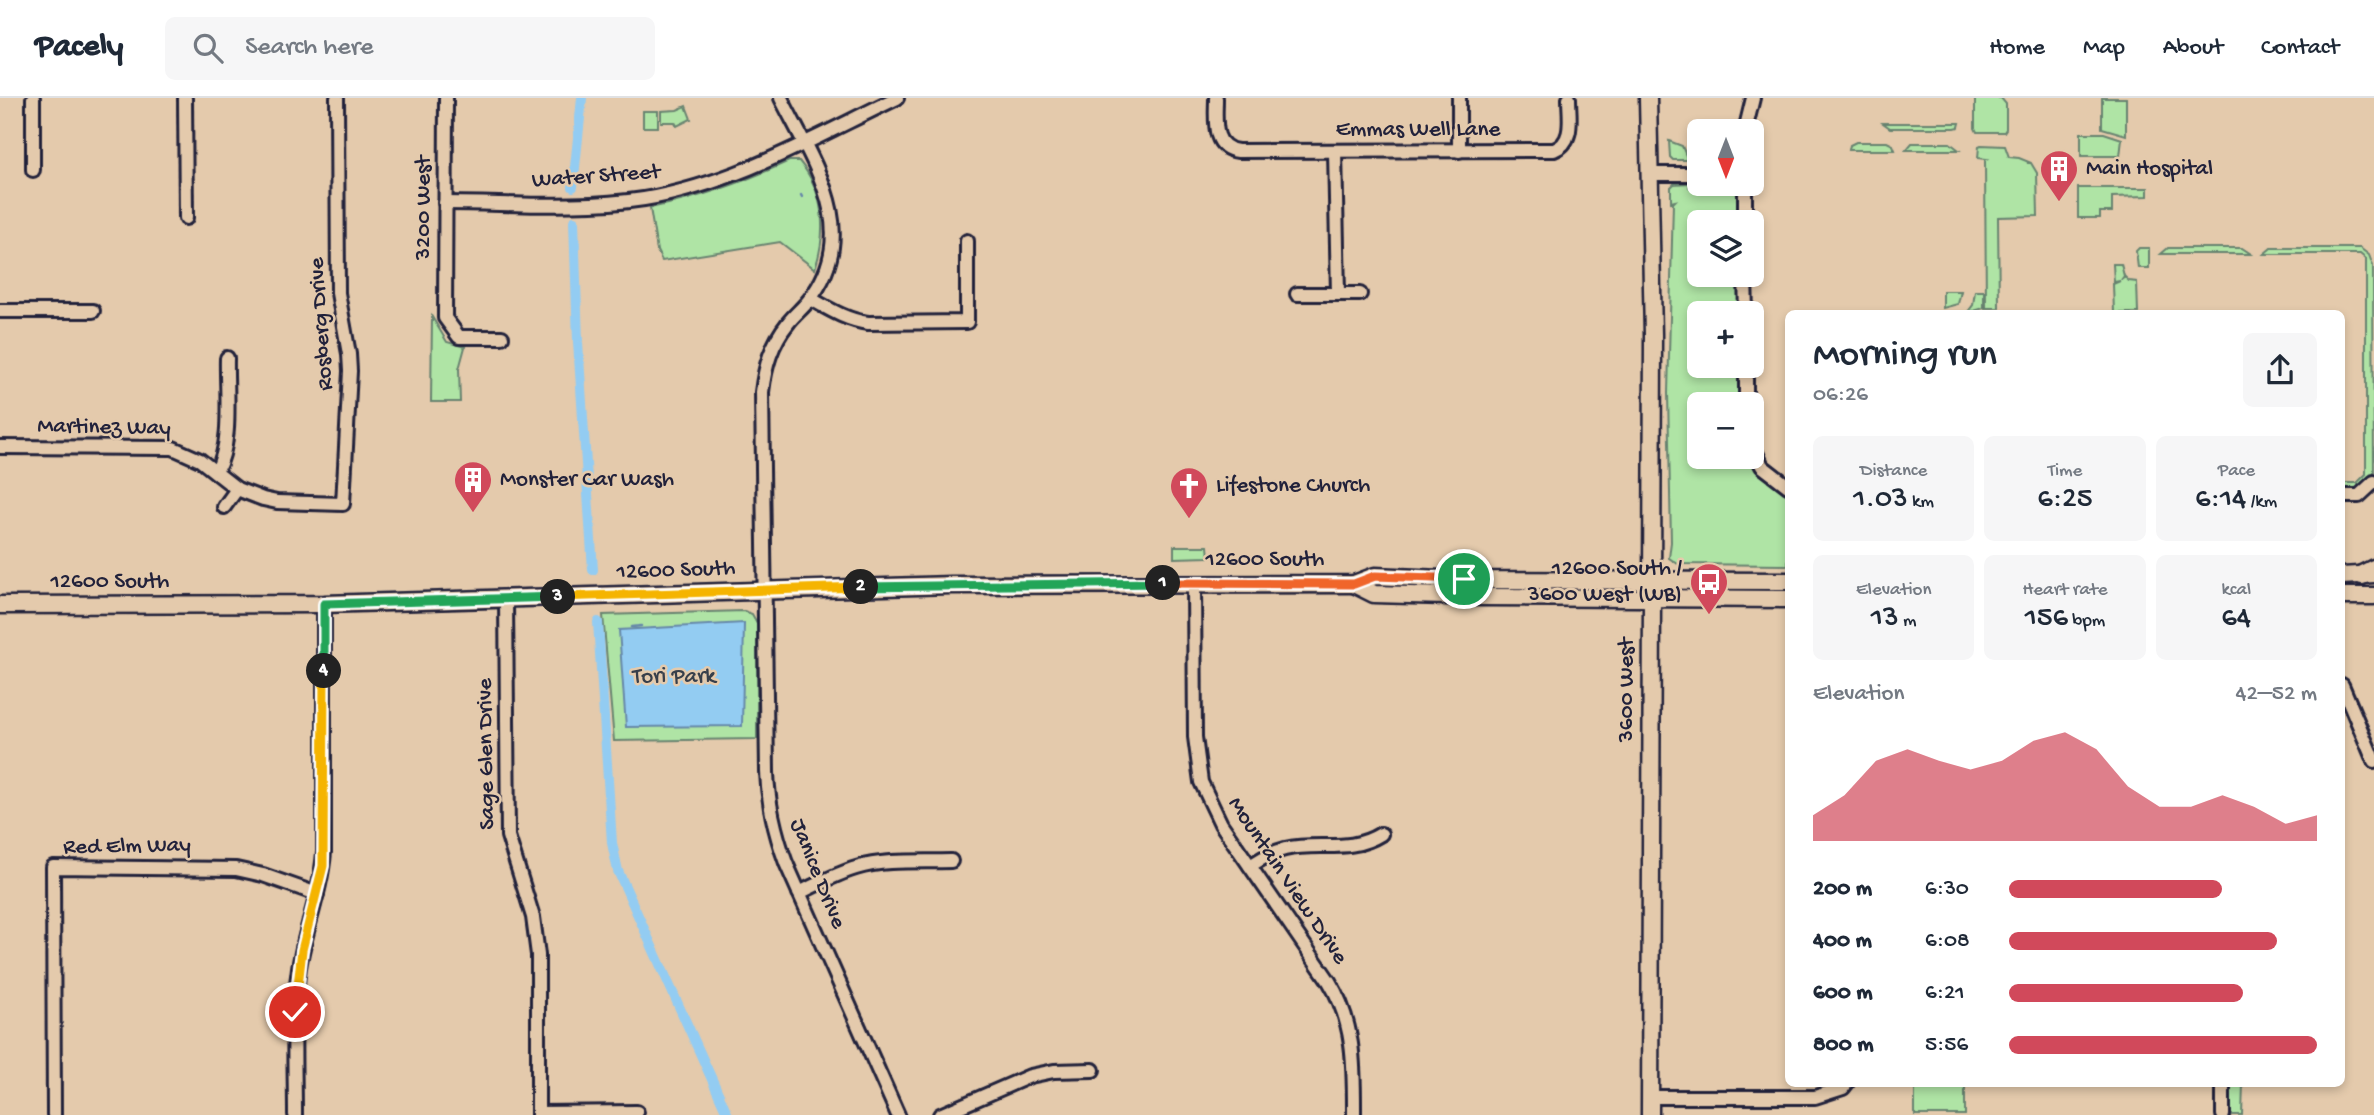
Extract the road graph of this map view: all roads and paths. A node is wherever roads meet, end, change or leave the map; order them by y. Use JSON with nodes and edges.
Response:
{"nodes":[{"id":1,"x":33,"y":98,"type":"edge"},
{"id":2,"x":185,"y":98,"type":"edge"},
{"id":3,"x":337,"y":98,"type":"edge"},
{"id":4,"x":446,"y":98,"type":"edge"},
{"id":5,"x":781,"y":98,"type":"edge"},
{"id":6,"x":897,"y":98,"type":"edge"},
{"id":7,"x":1216,"y":98,"type":"edge"},
{"id":8,"x":1459,"y":98,"type":"edge"},
{"id":9,"x":1569,"y":98,"type":"edge"},
{"id":10,"x":1648,"y":98,"type":"edge"},
{"id":11,"x":1753,"y":98,"type":"edge"},
{"id":12,"x":1748,"y":119,"type":"edge"},
{"id":13,"x":803,"y":143,"type":"junction"},
{"id":14,"x":1335,"y":151,"type":"junction"},
{"id":15,"x":1459,"y":151,"type":"junction"},
{"id":16,"x":33,"y":170,"type":"dead end"},
{"id":17,"x":1650,"y":174,"type":"junction"},
{"id":18,"x":1687,"y":174,"type":"edge"},
{"id":19,"x":445,"y":203,"type":"junction"},
{"id":20,"x":186,"y":218,"type":"dead end"},
{"id":21,"x":967,"y":241,"type":"dead end"},
{"id":22,"x":1297,"y":294,"type":"dead end"},
{"id":23,"x":1338,"y":294,"type":"junction"},
{"id":24,"x":1360,"y":294,"type":"dead end"},
{"id":25,"x":811,"y":299,"type":"junction"},
{"id":26,"x":0,"y":311,"type":"edge"},
{"id":27,"x":93,"y":311,"type":"dead end"},
{"id":28,"x":502,"y":337,"type":"dead end"},
{"id":29,"x":227,"y":358,"type":"dead end"},
{"id":30,"x":0,"y":447,"type":"edge"},
{"id":31,"x":1764,"y":468,"type":"edge"},
{"id":32,"x":216,"y":472,"type":"junction"},
{"id":33,"x":2374,"y":482,"type":"edge"},
{"id":34,"x":1785,"y":484,"type":"edge"},
{"id":35,"x":237,"y":489,"type":"junction"},
{"id":36,"x":2345,"y":496,"type":"edge"},
{"id":37,"x":343,"y":504,"type":"joint"},
{"id":38,"x":224,"y":507,"type":"dead end"},
{"id":39,"x":2370,"y":573,"type":"edge"},
{"id":40,"x":2345,"y":576,"type":"edge"},
{"id":41,"x":1650,"y":580,"type":"junction"},
{"id":42,"x":1785,"y":581,"type":"edge"},
{"id":43,"x":1194,"y":583,"type":"junction"},
{"id":44,"x":1354,"y":584,"type":"junction"},
{"id":45,"x":766,"y":591,"type":"junction"},
{"id":46,"x":2345,"y":596,"type":"edge"},
{"id":47,"x":2374,"y":596,"type":"edge"},
{"id":48,"x":1650,"y":597,"type":"junction"},
{"id":49,"x":506,"y":599,"type":"junction"},
{"id":50,"x":1785,"y":599,"type":"edge"},
{"id":51,"x":0,"y":604,"type":"edge"},
{"id":52,"x":324,"y":604,"type":"junction"},
{"id":53,"x":2345,"y":692,"type":"edge"},
{"id":54,"x":2374,"y":761,"type":"edge"},
{"id":55,"x":1381,"y":834,"type":"dead end"},
{"id":56,"x":951,"y":862,"type":"dead end"},
{"id":57,"x":1250,"y":866,"type":"junction"},
{"id":58,"x":799,"y":893,"type":"junction"},
{"id":59,"x":317,"y":894,"type":"junction"},
{"id":60,"x":1093,"y":1070,"type":"dead end"},
{"id":61,"x":1844,"y":1087,"type":"edge"},
{"id":62,"x":2223,"y":1087,"type":"edge"},
{"id":63,"x":1650,"y":1097,"type":"junction"},
{"id":64,"x":637,"y":1112,"type":"dead end"},
{"id":65,"x":538,"y":1114,"type":"edge"},
{"id":66,"x":54,"y":1115,"type":"edge"},
{"id":67,"x":295,"y":1115,"type":"edge"},
{"id":68,"x":898,"y":1115,"type":"edge"},
{"id":69,"x":940,"y":1115,"type":"edge"},
{"id":70,"x":1354,"y":1115,"type":"edge"},
{"id":71,"x":1650,"y":1115,"type":"edge"},
{"id":72,"x":2223,"y":1115,"type":"edge"}],
"edges":[{"from":1,"to":16,"type":"street"},
{"from":2,"to":20,"type":"street"},
{"from":3,"to":37,"type":"street","name":"Rosberg Drive"},
{"from":4,"to":19,"type":"street","name":"3200 West"},
{"from":5,"to":13,"type":"street","name":"Janice Drive"},
{"from":6,"to":13,"type":"street","name":"Water Street"},
{"from":7,"to":14,"type":"street","name":"Emmas Well Lane"},
{"from":8,"to":15,"type":"street"},
{"from":9,"to":15,"type":"street","name":"Emmas Well Lane"},
{"from":10,"to":17,"type":"main road","name":"3600 West"},
{"from":11,"to":12,"type":"street"},
{"from":13,"to":19,"type":"street","name":"Water Street"},
{"from":13,"to":25,"type":"street","name":"Janice Drive"},
{"from":14,"to":15,"type":"street","name":"Emmas Well Lane"},
{"from":14,"to":23,"type":"street"},
{"from":17,"to":18,"type":"street"},
{"from":17,"to":41,"type":"main road","name":"3600 West"},
{"from":19,"to":28,"type":"street","name":"3200 West"},
{"from":21,"to":25,"type":"street"},
{"from":22,"to":23,"type":"street"},
{"from":23,"to":24,"type":"street"},
{"from":25,"to":45,"type":"street","name":"Janice Drive"},
{"from":26,"to":27,"type":"street"},
{"from":29,"to":32,"type":"street"},
{"from":30,"to":32,"type":"street","name":"Martinez Way"},
{"from":31,"to":34,"type":"street"},
{"from":32,"to":35,"type":"street","name":"Martinez Way"},
{"from":33,"to":36,"type":"street"},
{"from":35,"to":37,"type":"street","name":"Martinez Way"},
{"from":35,"to":38,"type":"street"},
{"from":39,"to":40,"type":"main road"},
{"from":41,"to":42,"type":"main road","name":"12600 South"},
{"from":41,"to":44,"type":"main road","name":"12600 South"},
{"from":41,"to":48,"type":"main road","name":"3600 West"},
{"from":43,"to":44,"type":"main road","name":"12600 South"},
{"from":43,"to":45,"type":"main road","name":"12600 South"},
{"from":43,"to":57,"type":"street","name":"Mountain View Drive"},
{"from":44,"to":48,"type":"main road","name":"12600 South"},
{"from":45,"to":49,"type":"main road","name":"12600 South"},
{"from":45,"to":58,"type":"street","name":"Janice Drive"},
{"from":46,"to":47,"type":"main road"},
{"from":48,"to":50,"type":"main road","name":"12600 South"},
{"from":48,"to":63,"type":"main road","name":"3600 West"},
{"from":49,"to":52,"type":"main road","name":"12600 South"},
{"from":49,"to":65,"type":"street","name":"Sage Glen Drive"},
{"from":51,"to":52,"type":"main road","name":"12600 South"},
{"from":52,"to":59,"type":"street"},
{"from":53,"to":54,"type":"street"},
{"from":55,"to":57,"type":"street"},
{"from":56,"to":58,"type":"street"},
{"from":57,"to":70,"type":"street","name":"Mountain View Drive"},
{"from":58,"to":68,"type":"street","name":"Janice Drive"},
{"from":59,"to":66,"type":"street","name":"Red Elm Way"},
{"from":59,"to":67,"type":"street"},
{"from":60,"to":69,"type":"street"},
{"from":61,"to":63,"type":"street"},
{"from":62,"to":72,"type":"street"},
{"from":63,"to":71,"type":"main road","name":"3600 West"},
{"from":64,"to":65,"type":"street"}]}
